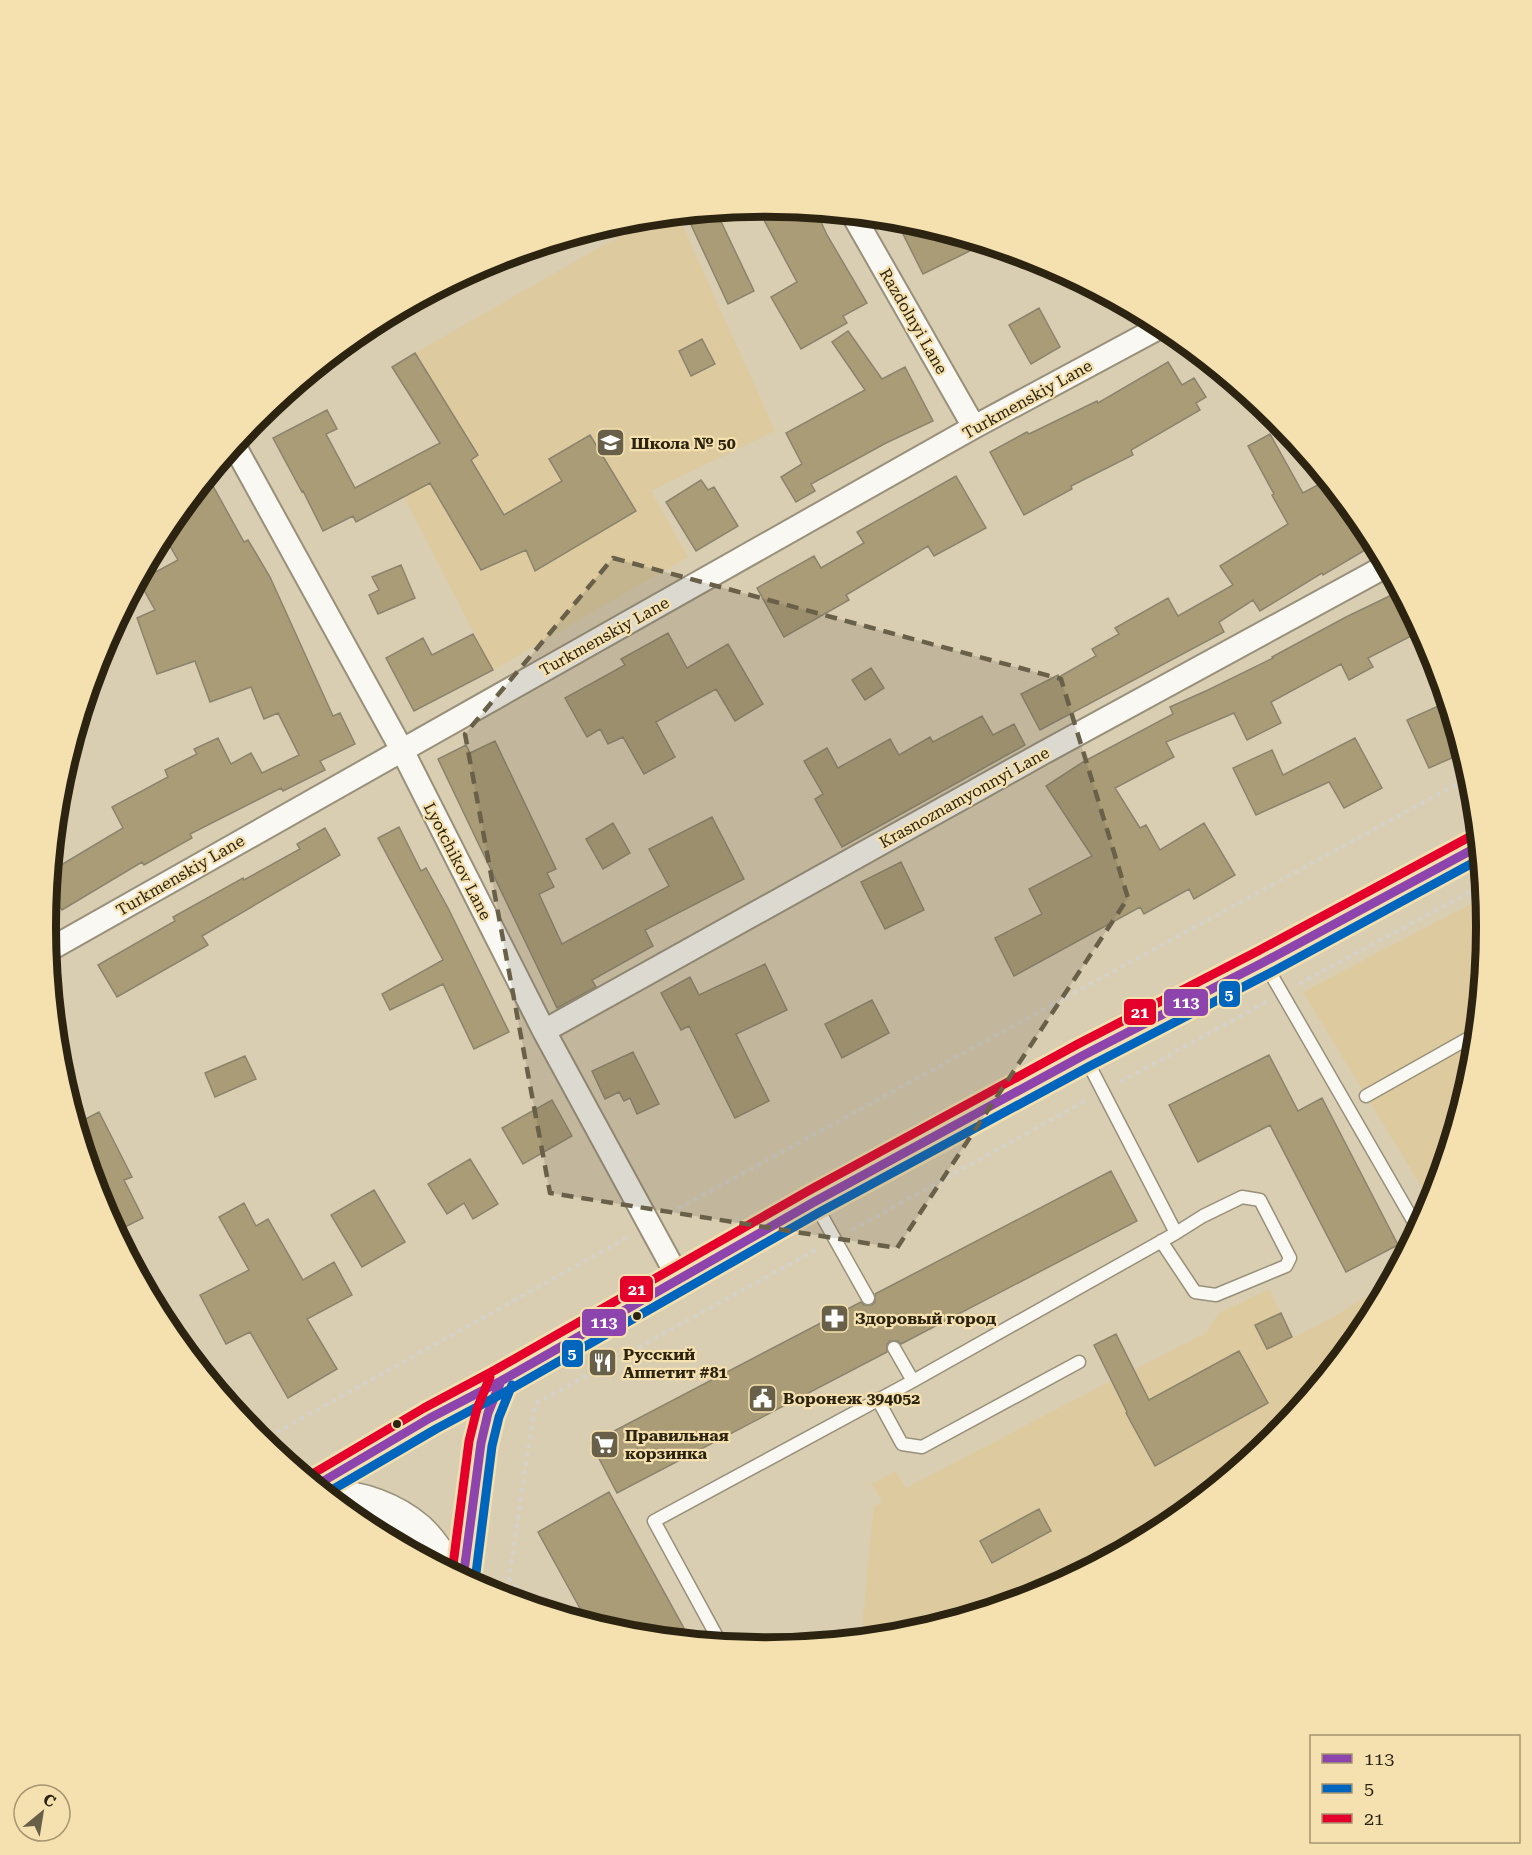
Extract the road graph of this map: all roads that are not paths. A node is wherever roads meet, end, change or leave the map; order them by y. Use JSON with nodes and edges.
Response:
{"nodes":[{"id":1,"x":857,"y":223,"type":"edge"},
{"id":2,"x":1152,"y":331,"type":"edge"},
{"id":3,"x":974,"y":427,"type":"junction"},
{"id":4,"x":238,"y":452,"type":"edge"},
{"id":5,"x":1379,"y":570,"type":"edge"},
{"id":6,"x":402,"y":750,"type":"junction"},
{"id":7,"x":1472,"y":850,"type":"edge"},
{"id":8,"x":56,"y":946,"type":"edge"},
{"id":9,"x":1264,"y":962,"type":"junction"},
{"id":10,"x":544,"y":1031,"type":"junction"},
{"id":11,"x":1467,"y":1039,"type":"edge"},
{"id":12,"x":1084,"y":1055,"type":"junction"},
{"id":13,"x":1366,"y":1096,"type":"dead end"},
{"id":14,"x":814,"y":1202,"type":"junction"},
{"id":15,"x":1413,"y":1220,"type":"edge"},
{"id":16,"x":1176,"y":1233,"type":"junction"},
{"id":17,"x":1161,"y":1241,"type":"junction"},
{"id":18,"x":679,"y":1279,"type":"junction"},
{"id":19,"x":868,"y":1298,"type":"dead end"},
{"id":20,"x":894,"y":1348,"type":"dead end"},
{"id":21,"x":1079,"y":1362,"type":"dead end"},
{"id":22,"x":913,"y":1380,"type":"junction"},
{"id":23,"x":501,"y":1381,"type":"junction"},
{"id":24,"x":878,"y":1400,"type":"junction"},
{"id":25,"x":322,"y":1482,"type":"edge"},
{"id":26,"x":344,"y":1499,"type":"edge"},
{"id":27,"x":440,"y":1559,"type":"edge"},
{"id":28,"x":464,"y":1571,"type":"edge"},
{"id":29,"x":716,"y":1636,"type":"edge"}],
"edges":[{"from":1,"to":3,"type":"street","name":"Razdolnyi Lane"},
{"from":2,"to":3,"type":"street","name":"Turkmenskiy Lane"},
{"from":3,"to":6,"type":"street","name":"Turkmenskiy Lane"},
{"from":4,"to":6,"type":"street","name":"Lyotchikov Lane"},
{"from":5,"to":10,"type":"street","name":"Krasnoznamyonnyi Lane"},
{"from":6,"to":8,"type":"street","name":"Turkmenskiy Lane"},
{"from":6,"to":10,"type":"street","name":"Lyotchikov Lane"},
{"from":7,"to":9,"type":"street"},
{"from":9,"to":12,"type":"street"},
{"from":9,"to":15,"type":"lane"},
{"from":10,"to":18,"type":"street","name":"Lyotchikov Lane"},
{"from":11,"to":13,"type":"lane"},
{"from":12,"to":14,"type":"street"},
{"from":12,"to":16,"type":"lane"},
{"from":14,"to":18,"type":"street"},
{"from":14,"to":19,"type":"lane"},
{"from":16,"to":17,"type":"lane"},
{"from":16,"to":17,"type":"lane"},
{"from":17,"to":22,"type":"lane"},
{"from":18,"to":23,"type":"street"},
{"from":20,"to":22,"type":"lane"},
{"from":21,"to":24,"type":"lane"},
{"from":22,"to":24,"type":"lane"},
{"from":23,"to":25,"type":"street"},
{"from":23,"to":28,"type":"street"},
{"from":24,"to":29,"type":"lane"},
{"from":26,"to":27,"type":"highway"}]}
